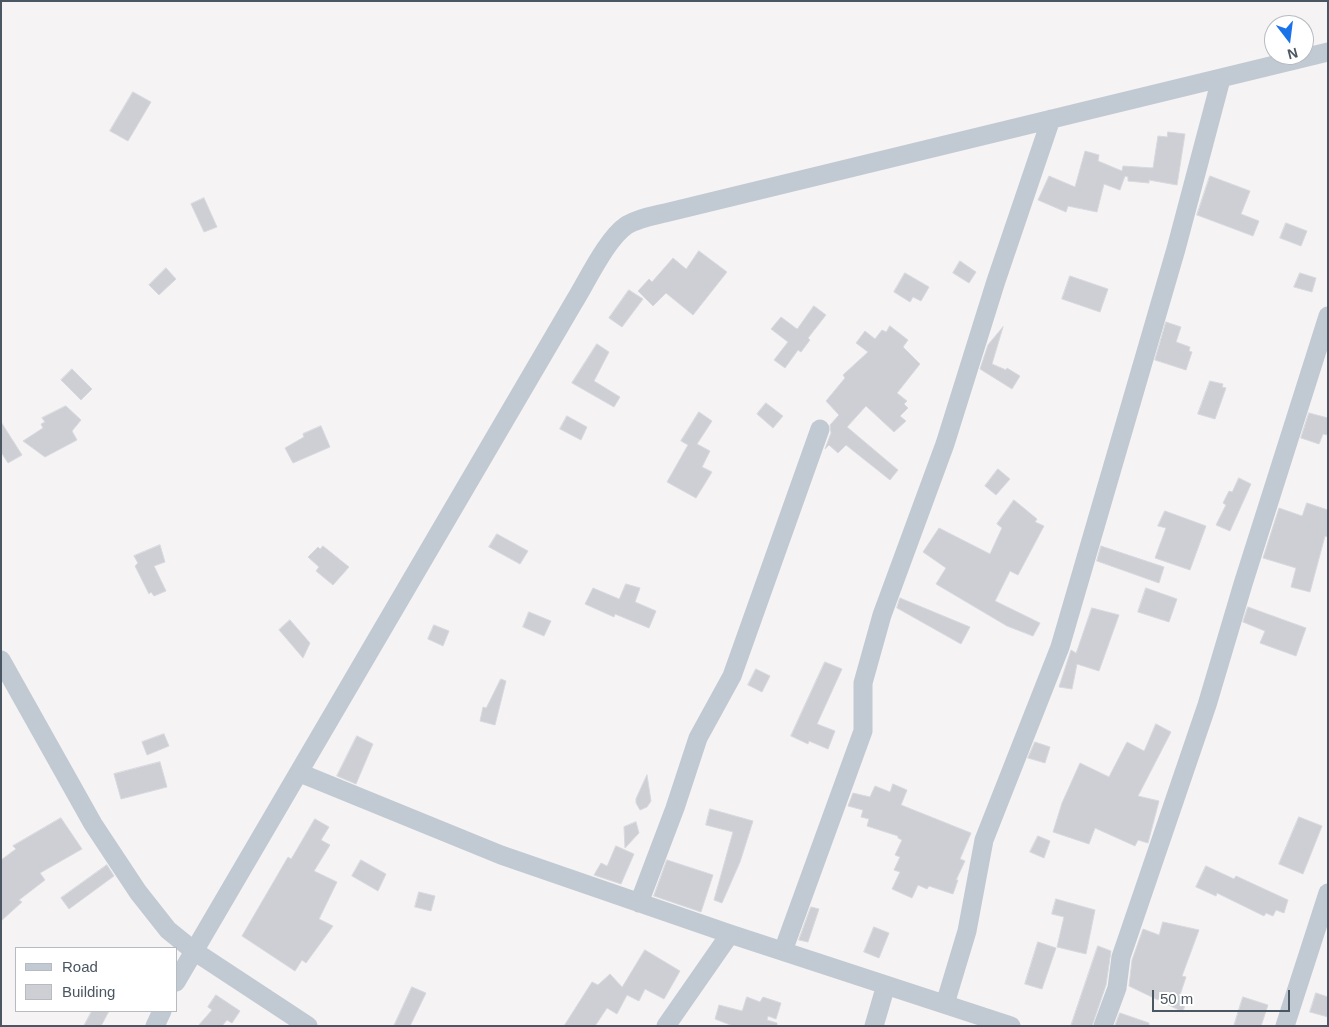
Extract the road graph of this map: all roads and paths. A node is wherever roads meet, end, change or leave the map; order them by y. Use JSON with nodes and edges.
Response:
{"nodes":[{"id":1,"x":1328,"y":52,"type":"edge"},
{"id":2,"x":1221,"y":79,"type":"junction"},
{"id":3,"x":1051,"y":119,"type":"junction"},
{"id":4,"x":1328,"y":316,"type":"edge"},
{"id":5,"x":820,"y":428,"type":"dead end"},
{"id":6,"x":1,"y":660,"type":"edge"},
{"id":7,"x":300,"y":773,"type":"junction"},
{"id":8,"x":1328,"y":893,"type":"edge"},
{"id":9,"x":639,"y":902,"type":"junction"},
{"id":10,"x":730,"y":934,"type":"junction"},
{"id":11,"x":194,"y":951,"type":"junction"},
{"id":12,"x":783,"y":951,"type":"junction"},
{"id":13,"x":178,"y":979,"type":"edge"},
{"id":14,"x":886,"y":985,"type":"junction"},
{"id":15,"x":945,"y":1004,"type":"junction"},
{"id":16,"x":162,"y":1012,"type":"edge"},
{"id":17,"x":155,"y":1026,"type":"edge"},
{"id":18,"x":308,"y":1026,"type":"edge"},
{"id":19,"x":666,"y":1026,"type":"edge"},
{"id":20,"x":874,"y":1026,"type":"edge"},
{"id":21,"x":1012,"y":1026,"type":"edge"},
{"id":22,"x":1103,"y":1026,"type":"edge"},
{"id":23,"x":1284,"y":1026,"type":"edge"}],
"edges":[{"from":1,"to":2,"type":"street"},
{"from":2,"to":3,"type":"street"},
{"from":2,"to":15,"type":"street"},
{"from":3,"to":7,"type":"street"},
{"from":3,"to":12,"type":"street"},
{"from":4,"to":22,"type":"street"},
{"from":5,"to":9,"type":"street"},
{"from":6,"to":11,"type":"street"},
{"from":7,"to":9,"type":"street"},
{"from":7,"to":11,"type":"street"},
{"from":8,"to":23,"type":"street"},
{"from":9,"to":10,"type":"street"},
{"from":10,"to":12,"type":"street"},
{"from":10,"to":19,"type":"street"},
{"from":11,"to":13,"type":"street"},
{"from":11,"to":18,"type":"street"},
{"from":12,"to":14,"type":"street"},
{"from":14,"to":15,"type":"street"},
{"from":14,"to":20,"type":"street"},
{"from":15,"to":21,"type":"street"},
{"from":16,"to":17,"type":"street"}]}
